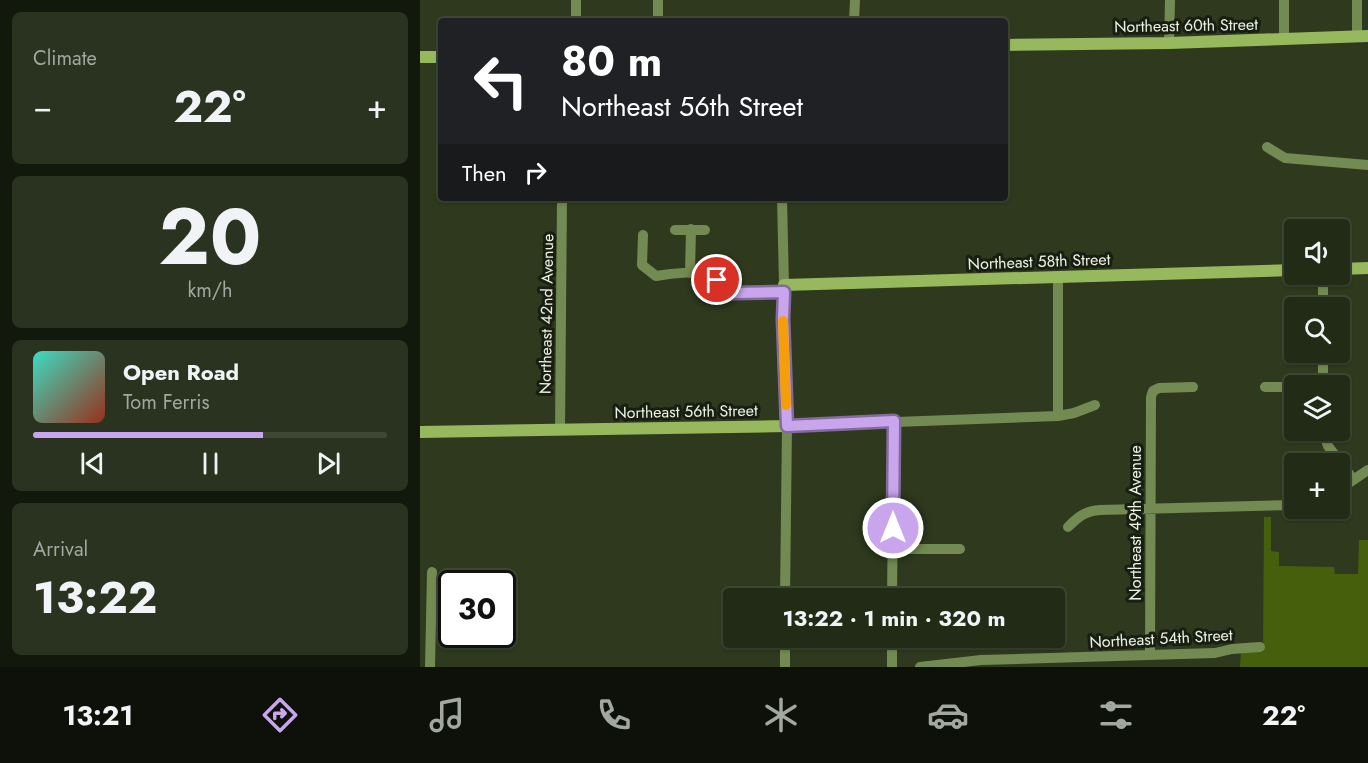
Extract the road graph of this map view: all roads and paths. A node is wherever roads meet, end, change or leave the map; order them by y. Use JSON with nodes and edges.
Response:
{"nodes":[{"id":1,"x":576,"y":0,"type":"edge"},
{"id":2,"x":658,"y":0,"type":"edge"},
{"id":3,"x":855,"y":0,"type":"edge"},
{"id":4,"x":1170,"y":0,"type":"edge"},
{"id":5,"x":1284,"y":0,"type":"edge"},
{"id":6,"x":1357,"y":0,"type":"edge"},
{"id":7,"x":576,"y":18,"type":"edge"},
{"id":8,"x":658,"y":18,"type":"edge"},
{"id":9,"x":854,"y":18,"type":"edge"},
{"id":10,"x":1363,"y":36,"type":"edge"},
{"id":11,"x":1284,"y":39,"type":"junction"},
{"id":12,"x":1168,"y":43,"type":"junction"},
{"id":13,"x":1008,"y":45,"type":"edge"},
{"id":14,"x":420,"y":57,"type":"edge"},
{"id":15,"x":438,"y":57,"type":"edge"},
{"id":16,"x":1267,"y":147,"type":"dead end"},
{"id":17,"x":1368,"y":165,"type":"edge"},
{"id":18,"x":562,"y":201,"type":"edge"},
{"id":19,"x":782,"y":201,"type":"edge"},
{"id":20,"x":690,"y":229,"type":"junction"},
{"id":21,"x":675,"y":230,"type":"dead end"},
{"id":22,"x":705,"y":230,"type":"dead end"},
{"id":23,"x":643,"y":236,"type":"dead end"},
{"id":24,"x":1350,"y":268,"type":"edge"},
{"id":25,"x":1368,"y":268,"type":"edge"},
{"id":26,"x":1284,"y":270,"type":"edge"},
{"id":27,"x":690,"y":273,"type":"junction"},
{"id":28,"x":1058,"y":277,"type":"junction"},
{"id":29,"x":784,"y":288,"type":"junction"},
{"id":30,"x":1193,"y":387,"type":"dead end"},
{"id":31,"x":1265,"y":387,"type":"dead end"},
{"id":32,"x":1284,"y":387,"type":"edge"},
{"id":33,"x":1095,"y":405,"type":"dead end"},
{"id":34,"x":1058,"y":416,"type":"junction"},
{"id":35,"x":894,"y":421,"type":"junction"},
{"id":36,"x":787,"y":426,"type":"junction"},
{"id":37,"x":560,"y":429,"type":"junction"},
{"id":38,"x":420,"y":432,"type":"edge"},
{"id":39,"x":1326,"y":441,"type":"edge"},
{"id":40,"x":1368,"y":470,"type":"edge"},
{"id":41,"x":1353,"y":479,"type":"junction"},
{"id":42,"x":1350,"y":481,"type":"edge"},
{"id":43,"x":1284,"y":505,"type":"edge"},
{"id":44,"x":1150,"y":509,"type":"junction"},
{"id":45,"x":1068,"y":527,"type":"dead end"},
{"id":46,"x":893,"y":549,"type":"junction"},
{"id":47,"x":960,"y":549,"type":"dead end"},
{"id":48,"x":432,"y":572,"type":"dead end"},
{"id":49,"x":785,"y":588,"type":"edge"},
{"id":50,"x":892,"y":588,"type":"edge"},
{"id":51,"x":1260,"y":647,"type":"dead end"},
{"id":52,"x":785,"y":648,"type":"edge"},
{"id":53,"x":892,"y":648,"type":"edge"},
{"id":54,"x":1150,"y":654,"type":"junction"},
{"id":55,"x":1064,"y":663,"type":"edge"},
{"id":56,"x":430,"y":667,"type":"edge"},
{"id":57,"x":785,"y":667,"type":"edge"},
{"id":58,"x":892,"y":667,"type":"edge"},
{"id":59,"x":920,"y":667,"type":"edge"}],
"edges":[{"from":1,"to":7,"type":"street"},
{"from":2,"to":8,"type":"street"},
{"from":3,"to":9,"type":"street"},
{"from":4,"to":12,"type":"street"},
{"from":5,"to":11,"type":"street"},
{"from":6,"to":10,"type":"street"},
{"from":10,"to":11,"type":"street","name":"Northeast 60th Street"},
{"from":11,"to":12,"type":"street","name":"Northeast 60th Street"},
{"from":12,"to":13,"type":"street","name":"Northeast 60th Street"},
{"from":14,"to":15,"type":"street"},
{"from":16,"to":17,"type":"street"},
{"from":18,"to":37,"type":"street","name":"Northeast 42nd Avenue"},
{"from":19,"to":29,"type":"street"},
{"from":20,"to":21,"type":"street"},
{"from":20,"to":22,"type":"street"},
{"from":20,"to":27,"type":"street"},
{"from":23,"to":27,"type":"street"},
{"from":24,"to":25,"type":"street"},
{"from":26,"to":28,"type":"street","name":"Northeast 58th Street"},
{"from":27,"to":29,"type":"street"},
{"from":28,"to":29,"type":"street","name":"Northeast 58th Street"},
{"from":28,"to":34,"type":"street"},
{"from":29,"to":36,"type":"street"},
{"from":30,"to":44,"type":"street","name":"Northeast 49th Avenue"},
{"from":31,"to":32,"type":"street"},
{"from":33,"to":34,"type":"street","name":"Northeast 56th Street"},
{"from":34,"to":35,"type":"street","name":"Northeast 56th Street"},
{"from":35,"to":36,"type":"street","name":"Northeast 56th Street"},
{"from":35,"to":46,"type":"street"},
{"from":36,"to":37,"type":"street","name":"Northeast 56th Street"},
{"from":36,"to":49,"type":"street"},
{"from":37,"to":38,"type":"street","name":"Northeast 56th Street"},
{"from":39,"to":41,"type":"street"},
{"from":40,"to":41,"type":"street"},
{"from":41,"to":42,"type":"street"},
{"from":43,"to":44,"type":"street"},
{"from":44,"to":45,"type":"street"},
{"from":44,"to":54,"type":"street","name":"Northeast 49th Avenue"},
{"from":46,"to":47,"type":"street"},
{"from":46,"to":50,"type":"street"},
{"from":48,"to":56,"type":"street"},
{"from":51,"to":54,"type":"street","name":"Northeast 54th Street"},
{"from":52,"to":57,"type":"street"},
{"from":53,"to":58,"type":"street"},
{"from":54,"to":55,"type":"street","name":"Northeast 54th Street"},
{"from":55,"to":59,"type":"street","name":"Northeast 54th Street"}]}
